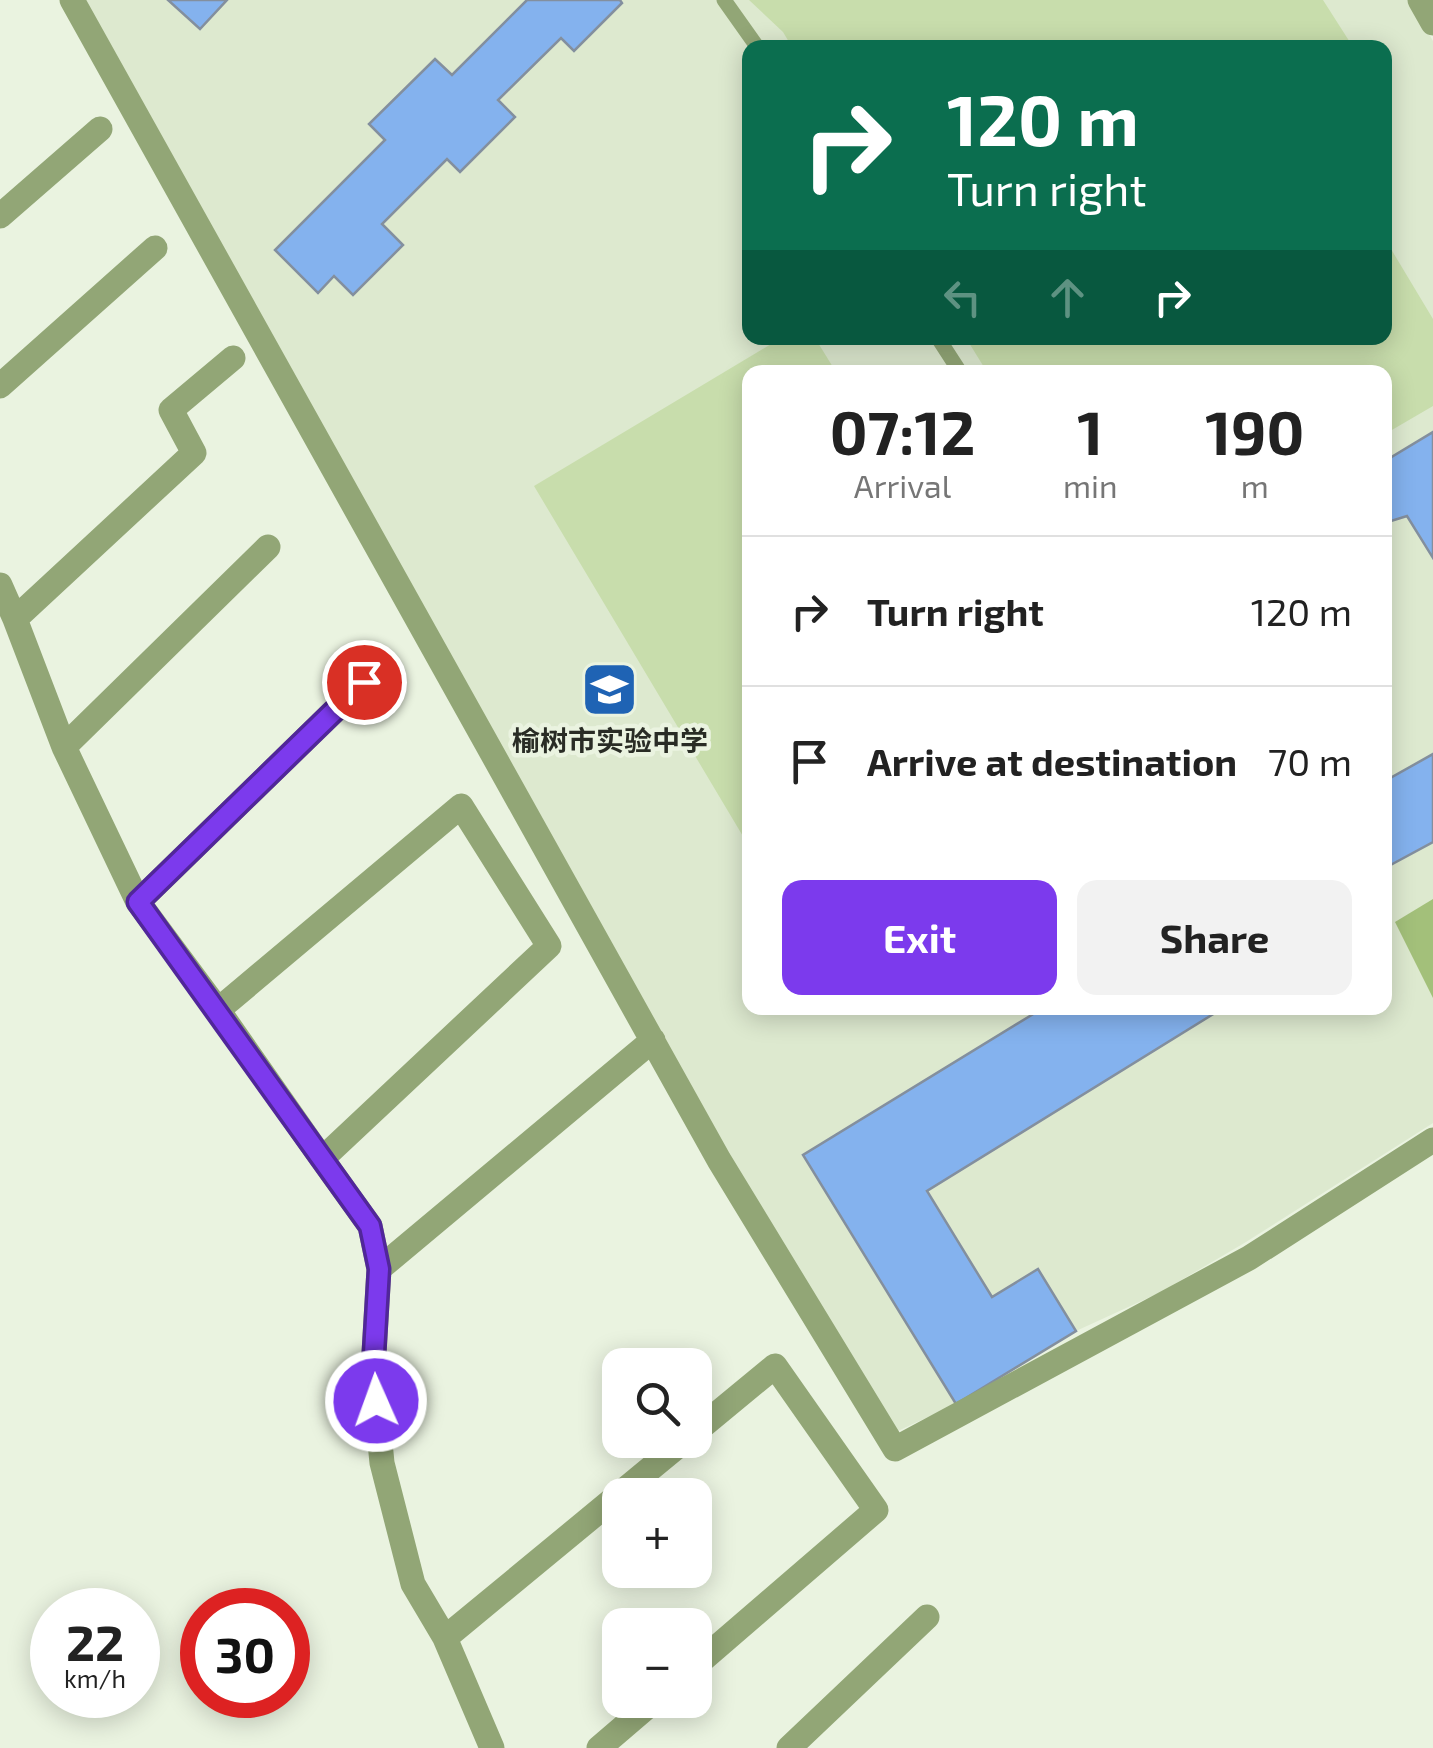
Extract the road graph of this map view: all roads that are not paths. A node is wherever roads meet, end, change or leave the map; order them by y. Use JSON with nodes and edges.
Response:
{"nodes":[{"id":1,"x":72,"y":0,"type":"edge"},
{"id":2,"x":724,"y":0,"type":"edge"},
{"id":3,"x":1420,"y":0,"type":"edge"},
{"id":4,"x":1433,"y":23,"type":"edge"},
{"id":5,"x":752,"y":40,"type":"edge"},
{"id":6,"x":100,"y":129,"type":"dead end"},
{"id":7,"x":0,"y":216,"type":"edge"},
{"id":8,"x":155,"y":248,"type":"dead end"},
{"id":9,"x":233,"y":358,"type":"dead end"},
{"id":10,"x":0,"y":386,"type":"edge"},
{"id":11,"x":268,"y":547,"type":"dead end"},
{"id":12,"x":0,"y":585,"type":"edge"},
{"id":13,"x":15,"y":619,"type":"junction"},
{"id":14,"x":364,"y":682,"type":"dead end"},
{"id":15,"x":64,"y":747,"type":"junction"},
{"id":16,"x":138,"y":902,"type":"junction"},
{"id":17,"x":218,"y":1010,"type":"junction"},
{"id":18,"x":653,"y":1040,"type":"junction"},
{"id":19,"x":1433,"y":1140,"type":"edge"},
{"id":20,"x":322,"y":1159,"type":"junction"},
{"id":21,"x":379,"y":1269,"type":"junction"},
{"id":22,"x":712,"y":1418,"type":"edge"},
{"id":23,"x":663,"y":1458,"type":"edge"},
{"id":24,"x":927,"y":1617,"type":"dead end"},
{"id":25,"x":445,"y":1638,"type":"junction"},
{"id":26,"x":712,"y":1651,"type":"edge"},
{"id":27,"x":634,"y":1718,"type":"edge"},
{"id":28,"x":492,"y":1748,"type":"edge"},
{"id":29,"x":599,"y":1748,"type":"edge"},
{"id":30,"x":788,"y":1748,"type":"edge"}],
"edges":[{"from":1,"to":18,"type":"street"},
{"from":2,"to":5,"type":"lane"},
{"from":3,"to":4,"type":"street"},
{"from":6,"to":7,"type":"street"},
{"from":8,"to":10,"type":"street"},
{"from":9,"to":13,"type":"street"},
{"from":11,"to":15,"type":"street"},
{"from":12,"to":13,"type":"street"},
{"from":13,"to":15,"type":"street"},
{"from":14,"to":16,"type":"street"},
{"from":15,"to":16,"type":"street"},
{"from":16,"to":17,"type":"street"},
{"from":17,"to":20,"type":"street"},
{"from":17,"to":20,"type":"street"},
{"from":18,"to":19,"type":"street"},
{"from":18,"to":21,"type":"street"},
{"from":20,"to":21,"type":"street"},
{"from":21,"to":25,"type":"street"},
{"from":22,"to":26,"type":"street"},
{"from":23,"to":25,"type":"street"},
{"from":24,"to":30,"type":"street"},
{"from":25,"to":28,"type":"street"},
{"from":27,"to":29,"type":"street"}]}
